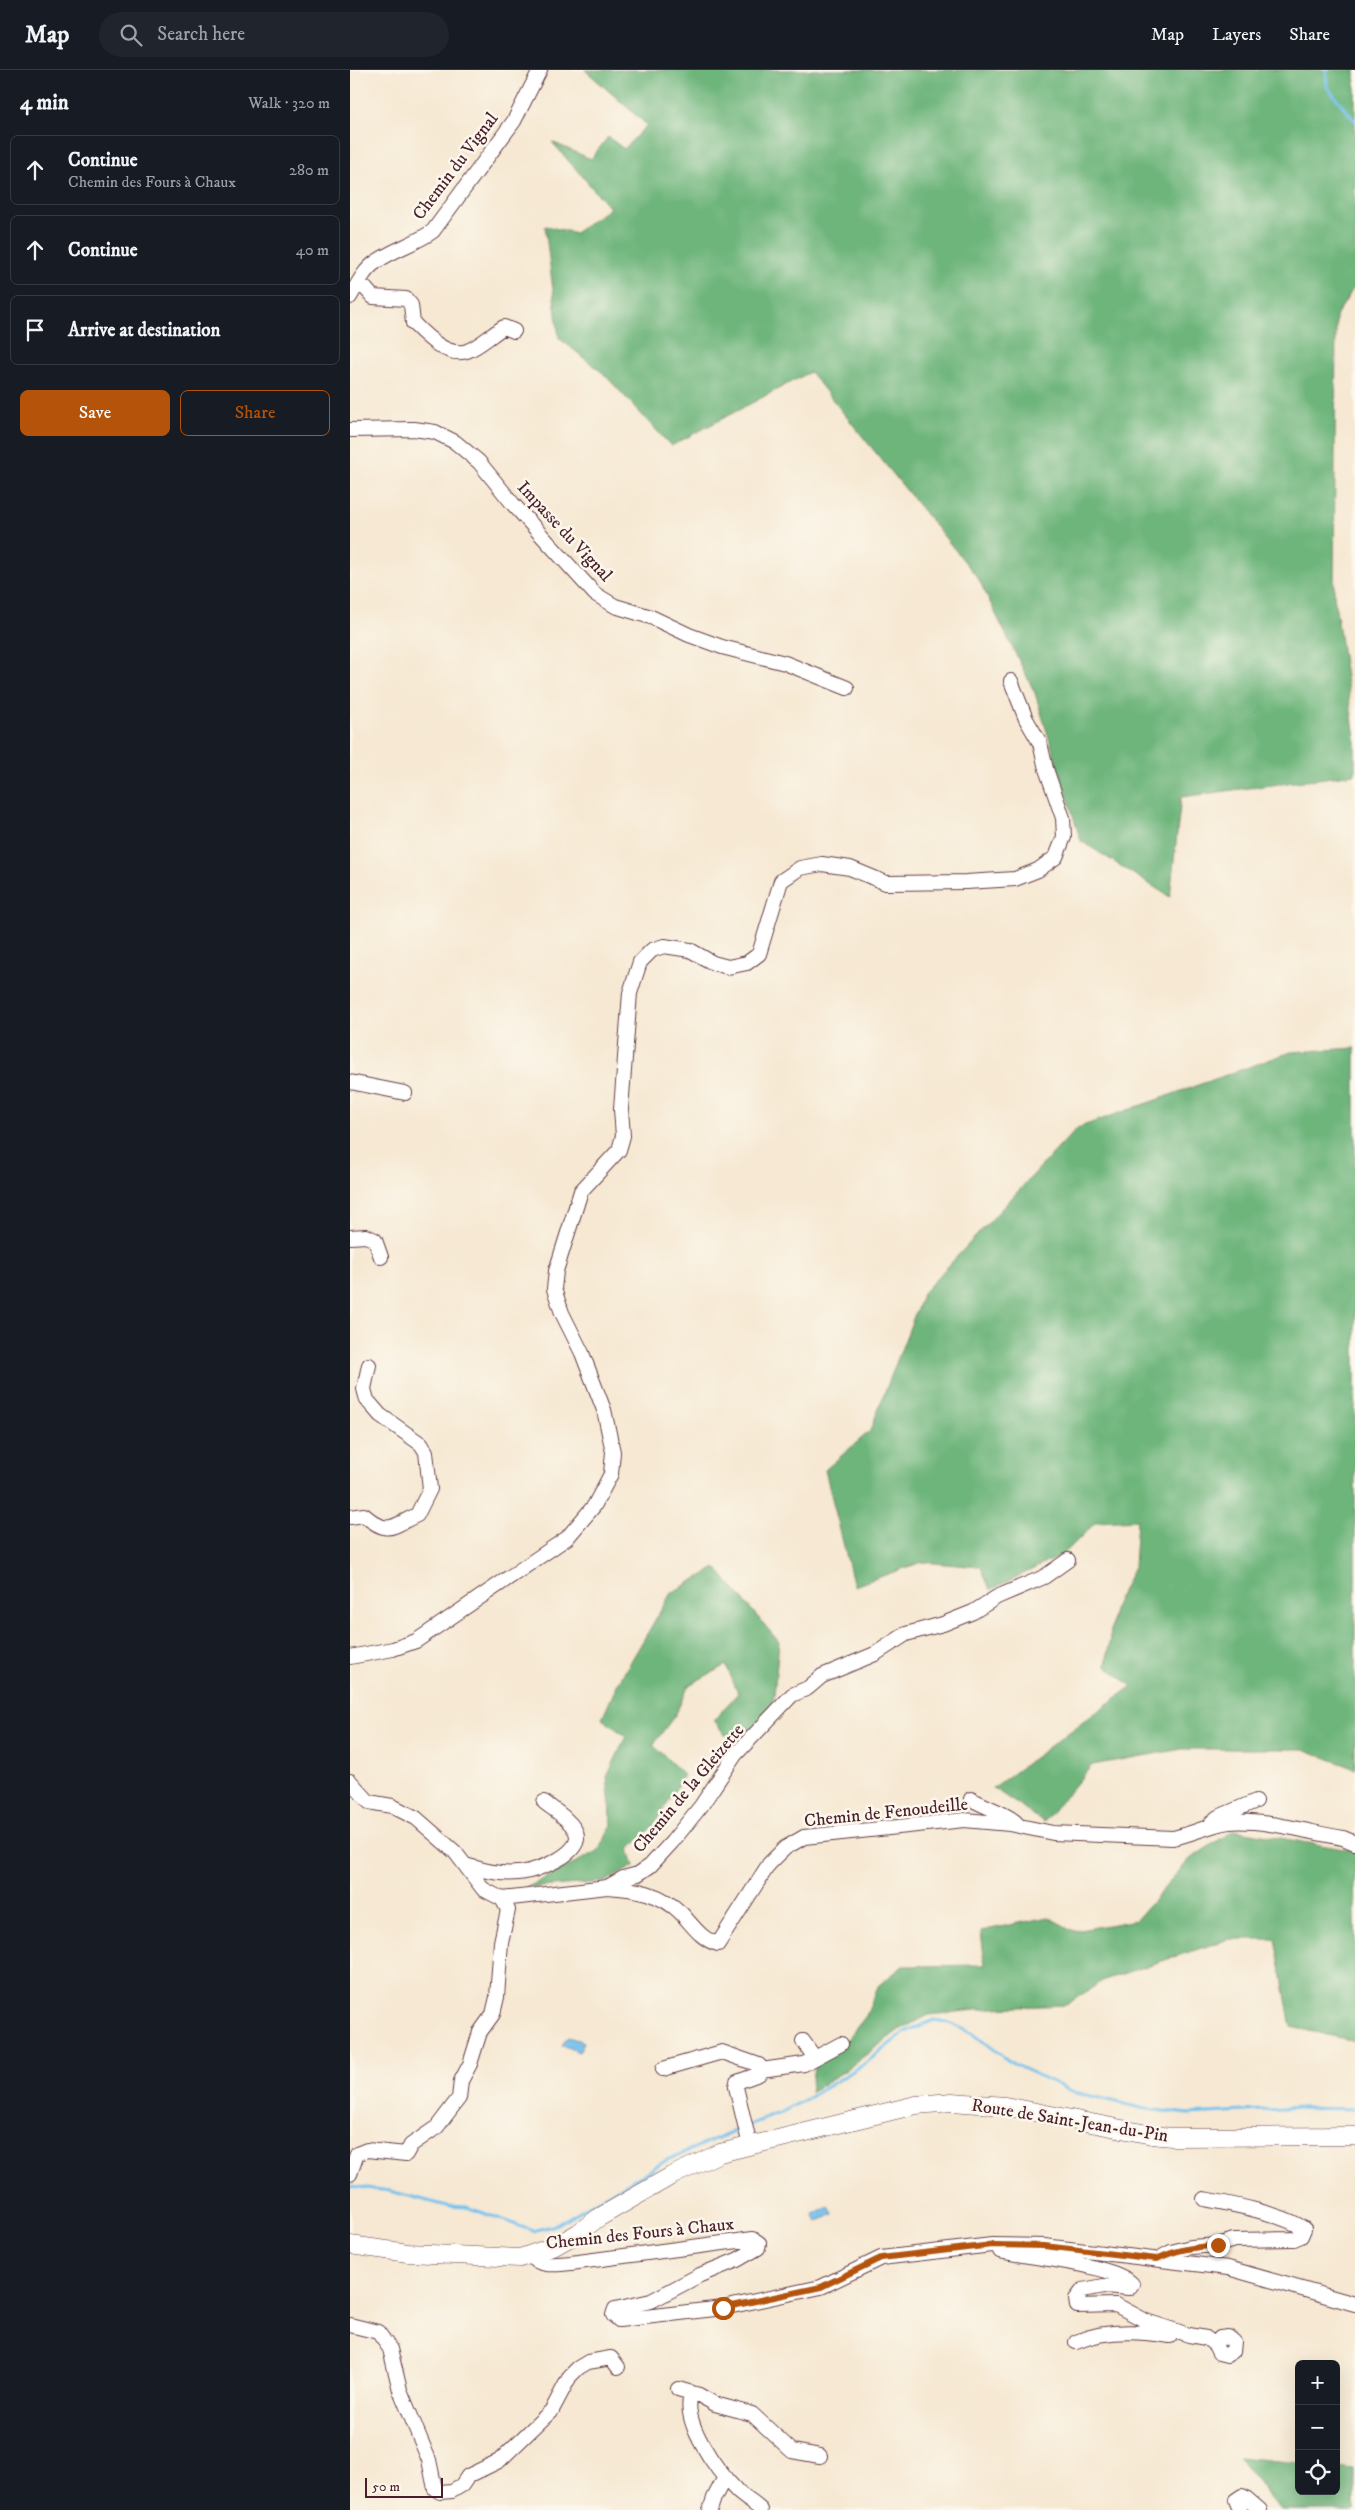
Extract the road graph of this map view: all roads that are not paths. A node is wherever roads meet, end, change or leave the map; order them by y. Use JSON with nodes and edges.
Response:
{"nodes":[{"id":1,"x":540,"y":70,"type":"edge"},
{"id":2,"x":358,"y":284,"type":"junction"},
{"id":3,"x":350,"y":297,"type":"edge"},
{"id":4,"x":514,"y":331,"type":"dead end"},
{"id":5,"x":350,"y":430,"type":"edge"},
{"id":6,"x":1011,"y":681,"type":"dead end"},
{"id":7,"x":847,"y":688,"type":"dead end"},
{"id":8,"x":350,"y":1082,"type":"edge"},
{"id":9,"x":405,"y":1093,"type":"dead end"},
{"id":10,"x":350,"y":1237,"type":"edge"},
{"id":11,"x":382,"y":1257,"type":"dead end"},
{"id":12,"x":369,"y":1365,"type":"dead end"},
{"id":13,"x":350,"y":1517,"type":"edge"},
{"id":14,"x":1068,"y":1560,"type":"dead end"},
{"id":15,"x":350,"y":1656,"type":"edge"},
{"id":16,"x":350,"y":1781,"type":"edge"},
{"id":17,"x":971,"y":1799,"type":"dead end"},
{"id":18,"x":1256,"y":1801,"type":"dead end"},
{"id":19,"x":544,"y":1802,"type":"dead end"},
{"id":20,"x":1019,"y":1826,"type":"junction"},
{"id":21,"x":1208,"y":1827,"type":"junction"},
{"id":22,"x":1355,"y":1843,"type":"edge"},
{"id":23,"x":465,"y":1865,"type":"junction"},
{"id":24,"x":608,"y":1887,"type":"junction"},
{"id":25,"x":502,"y":1899,"type":"junction"},
{"id":26,"x":803,"y":2041,"type":"dead end"},
{"id":27,"x":841,"y":2044,"type":"dead end"},
{"id":28,"x":815,"y":2058,"type":"junction"},
{"id":29,"x":663,"y":2069,"type":"dead end"},
{"id":30,"x":761,"y":2070,"type":"junction"},
{"id":31,"x":747,"y":2133,"type":"junction"},
{"id":32,"x":1355,"y":2136,"type":"edge"},
{"id":33,"x":350,"y":2174,"type":"edge"},
{"id":34,"x":1204,"y":2199,"type":"dead end"},
{"id":35,"x":598,"y":2218,"type":"junction"},
{"id":36,"x":350,"y":2245,"type":"edge"},
{"id":37,"x":992,"y":2245,"type":"junction"},
{"id":38,"x":449,"y":2253,"type":"junction"},
{"id":39,"x":530,"y":2255,"type":"junction"},
{"id":40,"x":1157,"y":2259,"type":"junction"},
{"id":41,"x":1355,"y":2304,"type":"edge"},
{"id":42,"x":350,"y":2325,"type":"edge"},
{"id":43,"x":1188,"y":2335,"type":"junction"},
{"id":44,"x":1076,"y":2342,"type":"dead end"},
{"id":45,"x":1216,"y":2345,"type":"dead end"},
{"id":46,"x":618,"y":2367,"type":"dead end"},
{"id":47,"x":678,"y":2389,"type":"dead end"},
{"id":48,"x":692,"y":2393,"type":"junction"},
{"id":49,"x":820,"y":2456,"type":"dead end"},
{"id":50,"x":725,"y":2477,"type":"junction"},
{"id":51,"x":710,"y":2510,"type":"edge"},
{"id":52,"x":761,"y":2510,"type":"edge"},
{"id":53,"x":1240,"y":2510,"type":"edge"},
{"id":54,"x":1260,"y":2510,"type":"edge"}],
"edges":[{"from":1,"to":2,"type":"street","name":"Chemin du Vignal"},
{"from":2,"to":3,"type":"street","name":"Chemin du Vignal"},
{"from":2,"to":4,"type":"street"},
{"from":5,"to":7,"type":"street","name":"Impasse du Vignal"},
{"from":6,"to":15,"type":"street"},
{"from":8,"to":9,"type":"street"},
{"from":10,"to":11,"type":"street"},
{"from":12,"to":13,"type":"street"},
{"from":14,"to":24,"type":"street","name":"Chemin de la Gleizette"},
{"from":16,"to":23,"type":"street"},
{"from":17,"to":20,"type":"street"},
{"from":18,"to":21,"type":"street"},
{"from":19,"to":23,"type":"street"},
{"from":20,"to":21,"type":"street","name":"Chemin de Fenoudeille"},
{"from":20,"to":24,"type":"street","name":"Chemin de Fenoudeille"},
{"from":21,"to":22,"type":"street","name":"Chemin de Fenoudeille"},
{"from":23,"to":25,"type":"street"},
{"from":24,"to":25,"type":"street","name":"Chemin de la Gleizette"},
{"from":25,"to":33,"type":"street"},
{"from":26,"to":28,"type":"street"},
{"from":27,"to":28,"type":"street"},
{"from":28,"to":30,"type":"street"},
{"from":29,"to":30,"type":"street"},
{"from":30,"to":31,"type":"street"},
{"from":31,"to":32,"type":"main road","name":"Route de Saint-Jean-du-Pin"},
{"from":31,"to":35,"type":"main road","name":"Route de Saint-Jean-du-Pin"},
{"from":34,"to":40,"type":"street"},
{"from":35,"to":38,"type":"main road","name":"Route de Saint-Jean-du-Pin"},
{"from":35,"to":39,"type":"main road","name":"Route de Saint-Jean-du-Pin"},
{"from":36,"to":38,"type":"main road","name":"Route de Saint-Jean-du-Pin"},
{"from":37,"to":39,"type":"street","name":"Chemin des Fours à Chaux"},
{"from":37,"to":40,"type":"street","name":"Chemin des Fours à Chaux"},
{"from":37,"to":43,"type":"street"},
{"from":38,"to":39,"type":"main road","name":"Route de Saint-Jean-du-Pin"},
{"from":40,"to":41,"type":"street","name":"Chemin des Fours à Chaux"},
{"from":42,"to":46,"type":"street"},
{"from":43,"to":44,"type":"street"},
{"from":43,"to":45,"type":"street"},
{"from":47,"to":48,"type":"street"},
{"from":48,"to":49,"type":"street"},
{"from":48,"to":50,"type":"street"},
{"from":50,"to":51,"type":"street"},
{"from":50,"to":52,"type":"street"},
{"from":53,"to":54,"type":"street"}]}
